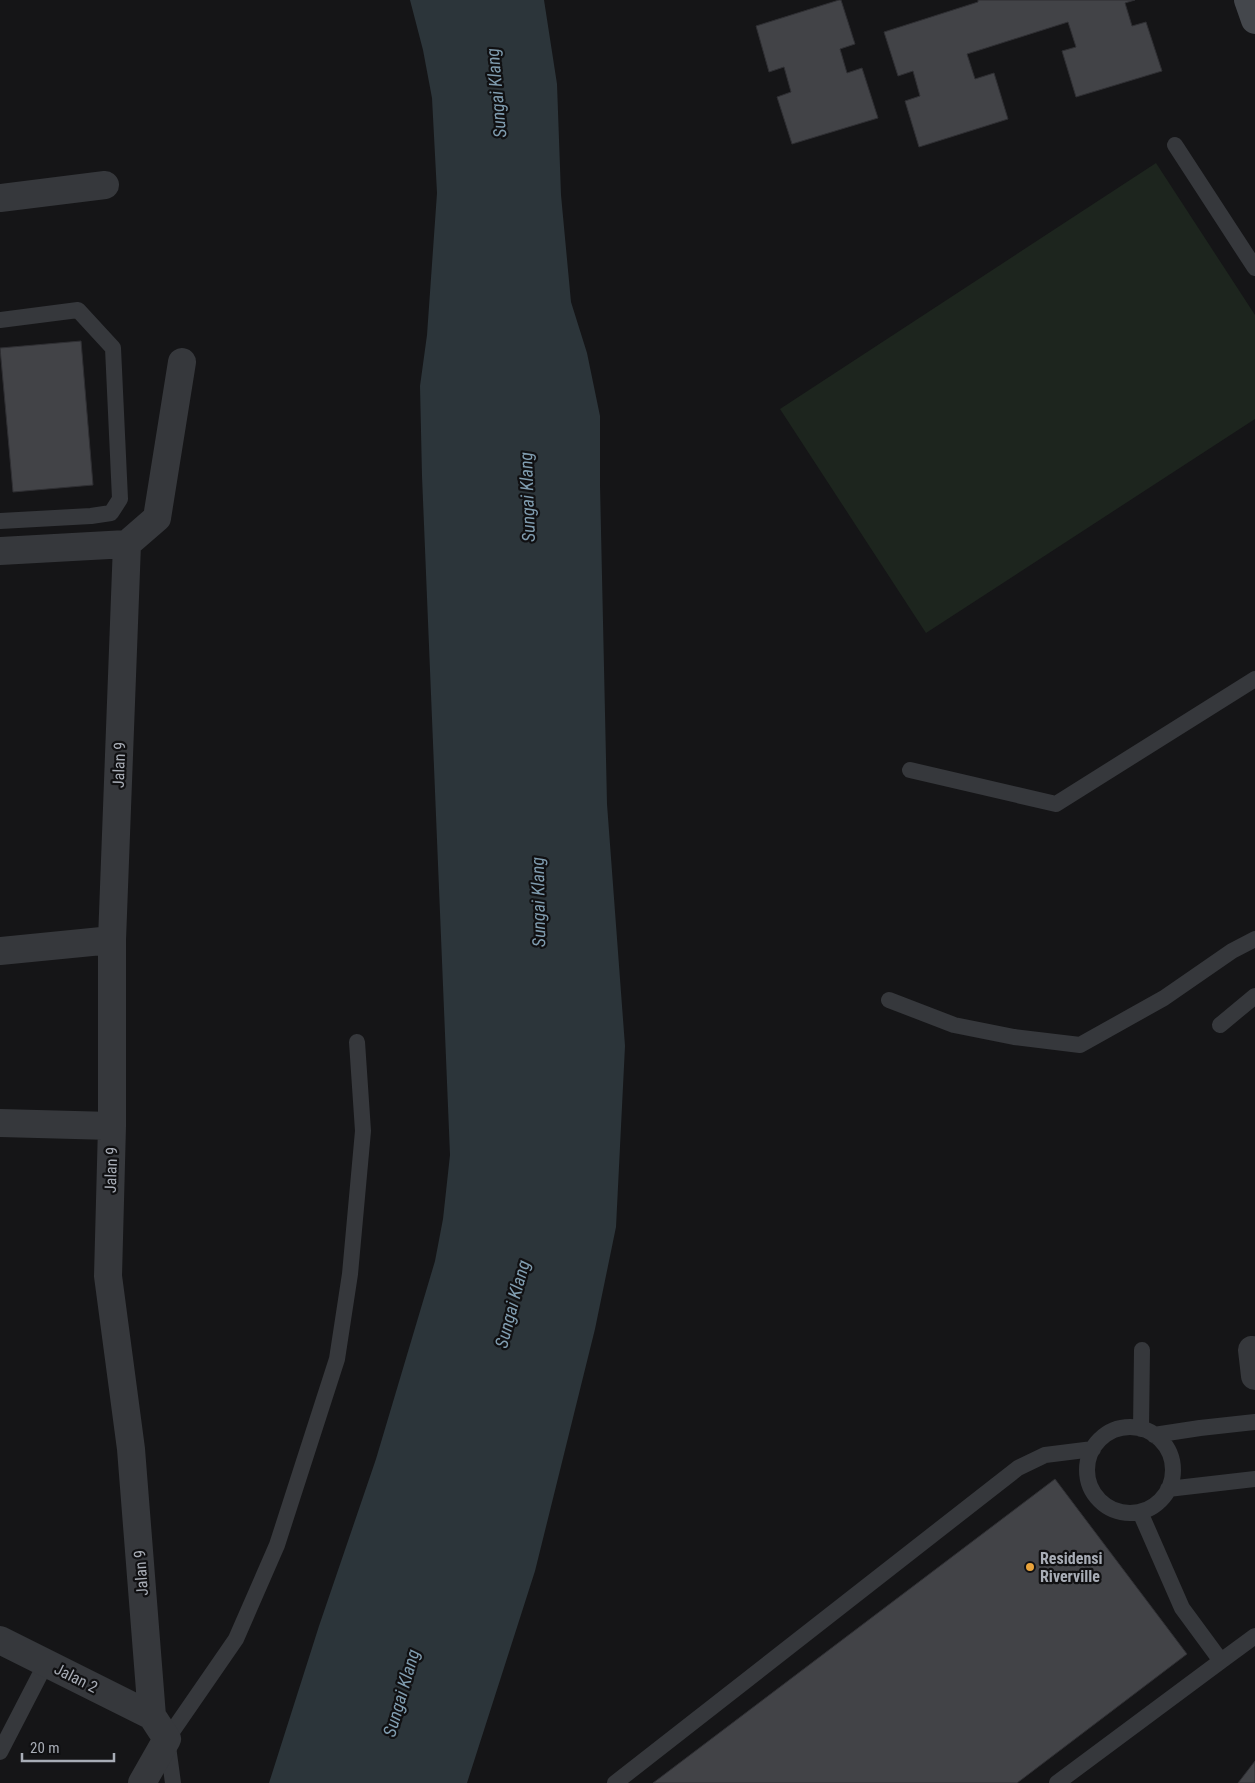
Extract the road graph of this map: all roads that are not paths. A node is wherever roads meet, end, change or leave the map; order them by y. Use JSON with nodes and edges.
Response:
{"nodes":[{"id":1,"x":1248,"y":0,"type":"edge"},
{"id":2,"x":1255,"y":20,"type":"edge"},
{"id":3,"x":1175,"y":145,"type":"dead end"},
{"id":4,"x":105,"y":185,"type":"dead end"},
{"id":5,"x":0,"y":198,"type":"edge"},
{"id":6,"x":1255,"y":268,"type":"edge"},
{"id":7,"x":0,"y":320,"type":"edge"},
{"id":8,"x":182,"y":362,"type":"dead end"},
{"id":9,"x":0,"y":521,"type":"edge"},
{"id":10,"x":127,"y":544,"type":"junction"},
{"id":11,"x":0,"y":551,"type":"edge"},
{"id":12,"x":1255,"y":680,"type":"edge"},
{"id":13,"x":910,"y":770,"type":"dead end"},
{"id":14,"x":1255,"y":939,"type":"edge"},
{"id":15,"x":112,"y":940,"type":"junction"},
{"id":16,"x":0,"y":951,"type":"edge"},
{"id":17,"x":1255,"y":996,"type":"edge"},
{"id":18,"x":889,"y":1000,"type":"dead end"},
{"id":19,"x":1220,"y":1025,"type":"dead end"},
{"id":20,"x":357,"y":1042,"type":"dead end"},
{"id":21,"x":0,"y":1123,"type":"edge"},
{"id":22,"x":112,"y":1126,"type":"junction"},
{"id":23,"x":1142,"y":1350,"type":"dead end"},
{"id":24,"x":1255,"y":1422,"type":"edge"},
{"id":25,"x":1148,"y":1432,"type":"junction"},
{"id":26,"x":1092,"y":1449,"type":"junction"},
{"id":27,"x":1255,"y":1479,"type":"edge"},
{"id":28,"x":1168,"y":1489,"type":"junction"},
{"id":29,"x":1140,"y":1512,"type":"junction"},
{"id":30,"x":1255,"y":1636,"type":"edge"},
{"id":31,"x":0,"y":1640,"type":"edge"},
{"id":32,"x":1221,"y":1661,"type":"junction"},
{"id":33,"x":46,"y":1663,"type":"junction"},
{"id":34,"x":152,"y":1716,"type":"junction"},
{"id":35,"x":167,"y":1739,"type":"junction"},
{"id":36,"x":0,"y":1752,"type":"edge"},
{"id":37,"x":142,"y":1783,"type":"edge"},
{"id":38,"x":173,"y":1783,"type":"edge"},
{"id":39,"x":615,"y":1783,"type":"edge"},
{"id":40,"x":1056,"y":1783,"type":"edge"}],
"edges":[{"from":1,"to":2,"type":"main road"},
{"from":3,"to":6,"type":"lane"},
{"from":4,"to":5,"type":"street"},
{"from":7,"to":9,"type":"lane"},
{"from":8,"to":10,"type":"street"},
{"from":10,"to":11,"type":"street"},
{"from":10,"to":15,"type":"street","name":"Jalan 9"},
{"from":12,"to":13,"type":"lane"},
{"from":14,"to":18,"type":"lane"},
{"from":15,"to":16,"type":"street"},
{"from":15,"to":22,"type":"street","name":"Jalan 9"},
{"from":17,"to":19,"type":"lane"},
{"from":20,"to":35,"type":"lane"},
{"from":21,"to":22,"type":"street"},
{"from":22,"to":34,"type":"street","name":"Jalan 9"},
{"from":23,"to":25,"type":"lane"},
{"from":24,"to":25,"type":"lane"},
{"from":25,"to":26,"type":"lane"},
{"from":25,"to":28,"type":"lane"},
{"from":26,"to":29,"type":"lane"},
{"from":26,"to":39,"type":"lane"},
{"from":27,"to":28,"type":"lane"},
{"from":28,"to":29,"type":"lane"},
{"from":29,"to":32,"type":"lane"},
{"from":30,"to":32,"type":"lane"},
{"from":31,"to":33,"type":"street","name":"Jalan 2"},
{"from":32,"to":40,"type":"lane"},
{"from":33,"to":34,"type":"street","name":"Jalan 2"},
{"from":33,"to":36,"type":"lane"},
{"from":34,"to":35,"type":"street","name":"Jalan 9"},
{"from":35,"to":37,"type":"street"},
{"from":35,"to":38,"type":"lane"}]}
